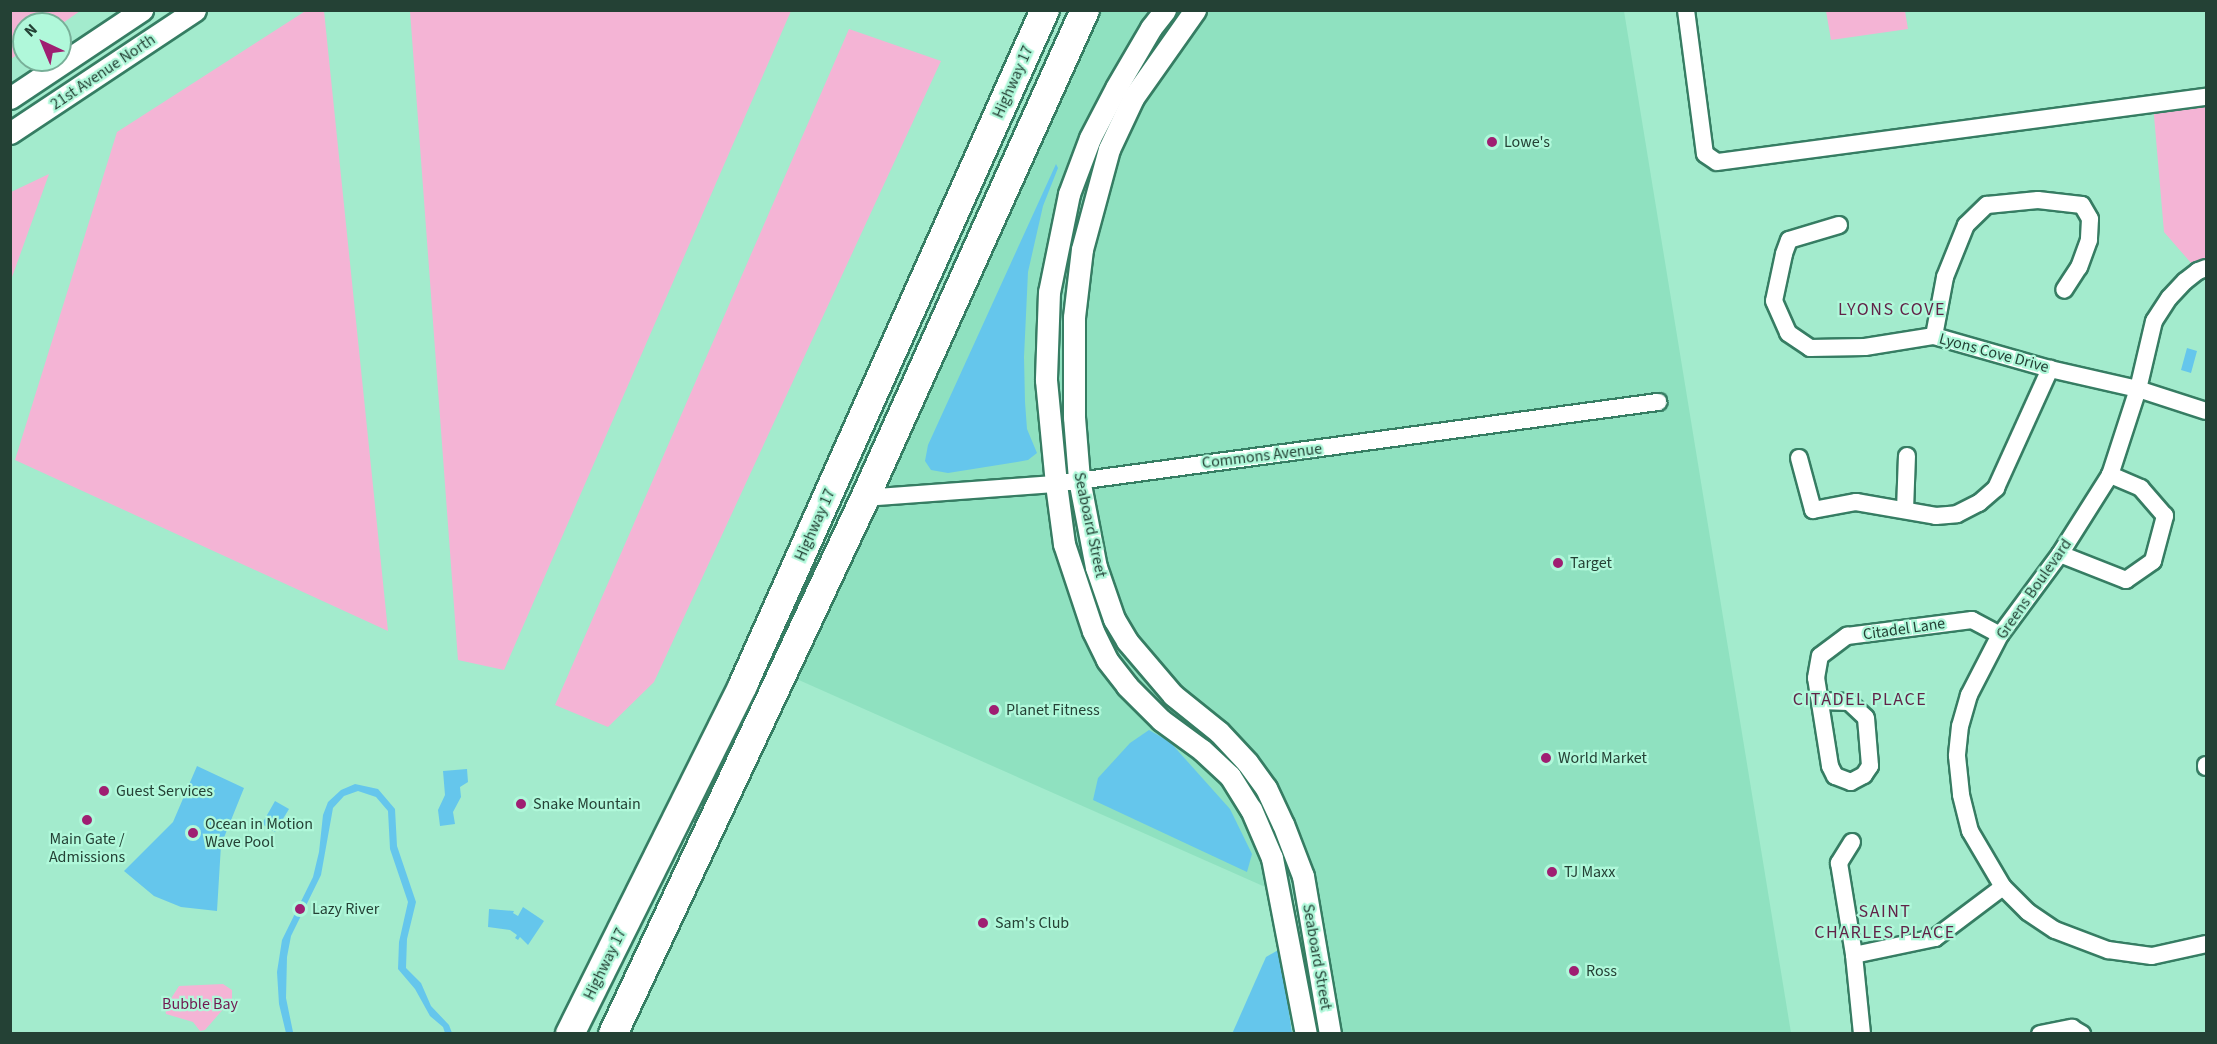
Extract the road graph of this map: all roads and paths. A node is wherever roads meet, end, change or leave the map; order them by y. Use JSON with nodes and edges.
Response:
{"nodes":[{"id":1,"x":142,"y":10,"type":"edge"},
{"id":2,"x":195,"y":10,"type":"edge"},
{"id":3,"x":1045,"y":10,"type":"edge"},
{"id":4,"x":1085,"y":10,"type":"edge"},
{"id":5,"x":1165,"y":10,"type":"edge"},
{"id":6,"x":1195,"y":10,"type":"edge"},
{"id":7,"x":1686,"y":10,"type":"edge"},
{"id":8,"x":2206,"y":97,"type":"edge"},
{"id":9,"x":10,"y":98,"type":"edge"},
{"id":10,"x":10,"y":133,"type":"edge"},
{"id":11,"x":1839,"y":225,"type":"dead end"},
{"id":12,"x":2206,"y":268,"type":"edge"},
{"id":13,"x":2064,"y":290,"type":"dead end"},
{"id":14,"x":1934,"y":336,"type":"junction"},
{"id":15,"x":2050,"y":369,"type":"junction"},
{"id":16,"x":2138,"y":389,"type":"junction"},
{"id":17,"x":1658,"y":402,"type":"dead end"},
{"id":18,"x":2206,"y":411,"type":"edge"},
{"id":19,"x":1907,"y":456,"type":"dead end"},
{"id":20,"x":1799,"y":458,"type":"dead end"},
{"id":21,"x":2110,"y":475,"type":"junction"},
{"id":22,"x":1079,"y":479,"type":"junction"},
{"id":23,"x":1056,"y":484,"type":"junction"},
{"id":24,"x":865,"y":498,"type":"junction"},
{"id":25,"x":1905,"y":510,"type":"junction"},
{"id":26,"x":2060,"y":554,"type":"junction"},
{"id":27,"x":2000,"y":635,"type":"junction"},
{"id":28,"x":1820,"y":701,"type":"junction"},
{"id":29,"x":1852,"y":842,"type":"dead end"},
{"id":30,"x":2003,"y":887,"type":"junction"},
{"id":31,"x":2206,"y":946,"type":"edge"},
{"id":32,"x":1854,"y":955,"type":"junction"},
{"id":33,"x":570,"y":1034,"type":"edge"},
{"id":34,"x":613,"y":1034,"type":"edge"},
{"id":35,"x":1306,"y":1034,"type":"edge"},
{"id":36,"x":1330,"y":1034,"type":"edge"},
{"id":37,"x":1862,"y":1034,"type":"edge"},
{"id":38,"x":2040,"y":1034,"type":"edge"},
{"id":39,"x":2082,"y":1034,"type":"edge"}],
"edges":[{"from":1,"to":9,"type":"street","name":"21st Avenue North"},
{"from":2,"to":10,"type":"street","name":"21st Avenue North"},
{"from":3,"to":33,"type":"highway","name":"Highway 17"},
{"from":4,"to":24,"type":"highway","name":"Highway 17"},
{"from":5,"to":23,"type":"street","name":"Seaboard Street"},
{"from":6,"to":22,"type":"street","name":"Seaboard Street"},
{"from":7,"to":8,"type":"street"},
{"from":11,"to":14,"type":"street","name":"Lyons Cove Drive"},
{"from":12,"to":16,"type":"street","name":"Greens Boulevard"},
{"from":13,"to":14,"type":"street"},
{"from":14,"to":15,"type":"street","name":"Lyons Cove Drive"},
{"from":15,"to":16,"type":"street","name":"Lyons Cove Drive"},
{"from":15,"to":25,"type":"street"},
{"from":16,"to":18,"type":"street","name":"Lyons Cove Drive"},
{"from":16,"to":21,"type":"street","name":"Greens Boulevard"},
{"from":17,"to":22,"type":"street","name":"Commons Avenue"},
{"from":19,"to":25,"type":"street"},
{"from":20,"to":25,"type":"street"},
{"from":21,"to":26,"type":"street","name":"Greens Boulevard"},
{"from":21,"to":26,"type":"street"},
{"from":22,"to":23,"type":"street","name":"Commons Avenue"},
{"from":22,"to":36,"type":"street","name":"Seaboard Street"},
{"from":23,"to":24,"type":"street","name":"Commons Avenue"},
{"from":23,"to":35,"type":"street","name":"Seaboard Street"},
{"from":24,"to":34,"type":"highway","name":"Highway 17"},
{"from":26,"to":27,"type":"street","name":"Greens Boulevard"},
{"from":27,"to":28,"type":"street","name":"Citadel Lane"},
{"from":27,"to":30,"type":"street","name":"Greens Boulevard"},
{"from":28,"to":28,"type":"street","name":"Citadel Lane"},
{"from":29,"to":32,"type":"street"},
{"from":30,"to":31,"type":"street","name":"Greens Boulevard"},
{"from":30,"to":32,"type":"street"},
{"from":32,"to":37,"type":"street"},
{"from":38,"to":39,"type":"street"}]}
